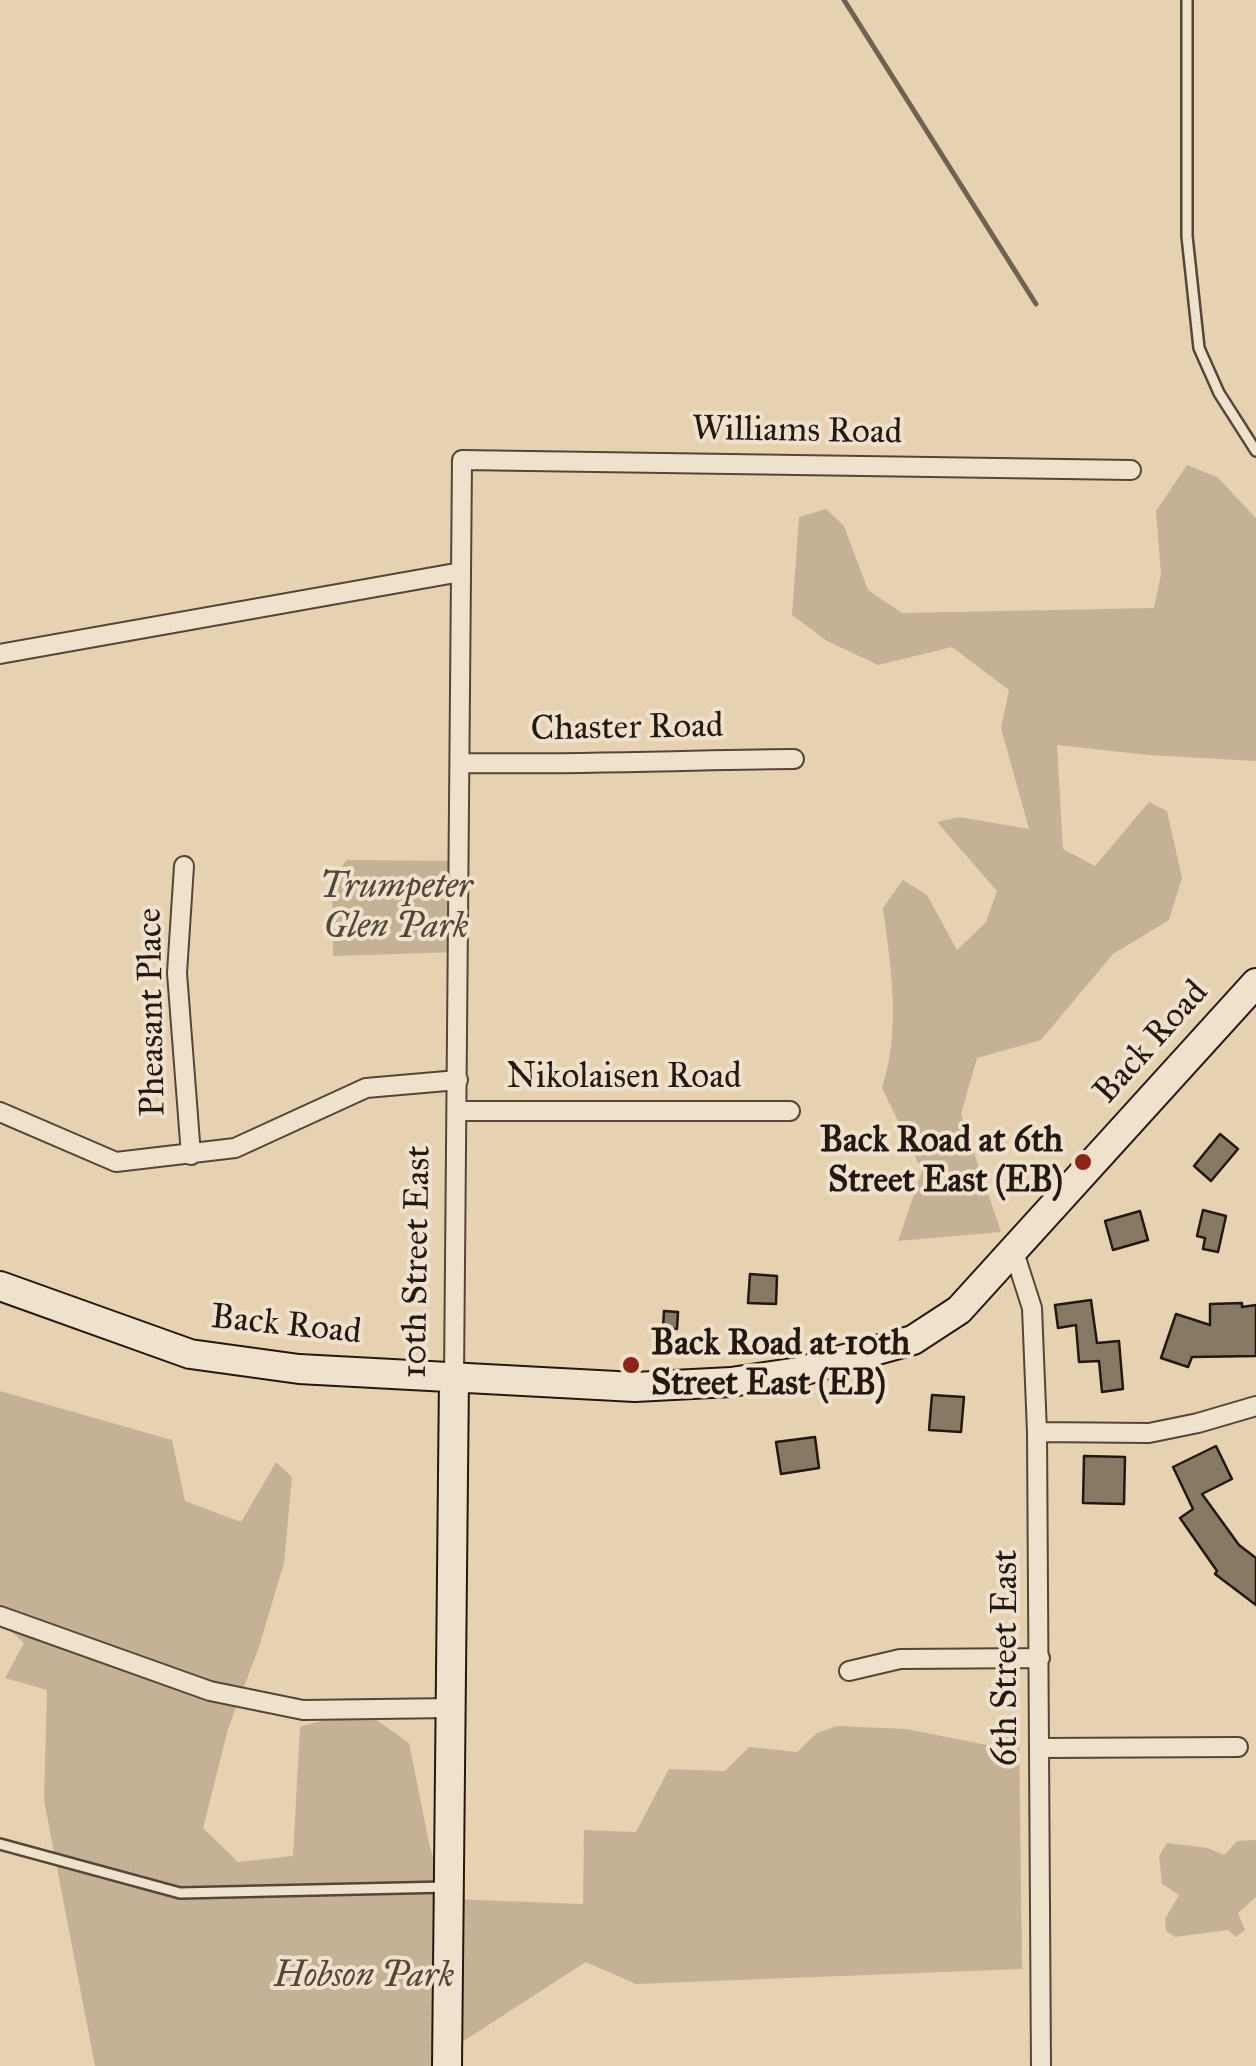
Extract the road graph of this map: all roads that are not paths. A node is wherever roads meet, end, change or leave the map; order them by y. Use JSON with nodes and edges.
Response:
{"nodes":[{"id":1,"x":1187,"y":0,"type":"edge"},
{"id":2,"x":1256,"y":451,"type":"edge"},
{"id":3,"x":462,"y":460,"type":"joint"},
{"id":4,"x":1131,"y":470,"type":"dead end"},
{"id":5,"x":461,"y":572,"type":"junction"},
{"id":6,"x":0,"y":654,"type":"edge"},
{"id":7,"x":794,"y":760,"type":"dead end"},
{"id":8,"x":460,"y":763,"type":"junction"},
{"id":9,"x":184,"y":866,"type":"dead end"},
{"id":10,"x":1256,"y":983,"type":"edge"},
{"id":11,"x":458,"y":1080,"type":"junction"},
{"id":12,"x":458,"y":1111,"type":"junction"},
{"id":13,"x":790,"y":1111,"type":"dead end"},
{"id":14,"x":0,"y":1112,"type":"edge"},
{"id":15,"x":191,"y":1156,"type":"junction"},
{"id":16,"x":1014,"y":1252,"type":"junction"},
{"id":17,"x":0,"y":1286,"type":"edge"},
{"id":18,"x":454,"y":1377,"type":"junction"},
{"id":19,"x":1256,"y":1406,"type":"edge"},
{"id":20,"x":1038,"y":1432,"type":"junction"},
{"id":21,"x":0,"y":1616,"type":"edge"},
{"id":22,"x":1040,"y":1658,"type":"junction"},
{"id":23,"x":849,"y":1671,"type":"dead end"},
{"id":24,"x":452,"y":1708,"type":"junction"},
{"id":25,"x":1238,"y":1747,"type":"dead end"},
{"id":26,"x":1040,"y":1748,"type":"junction"},
{"id":27,"x":0,"y":1844,"type":"edge"},
{"id":28,"x":450,"y":1887,"type":"junction"},
{"id":29,"x":447,"y":2066,"type":"edge"},
{"id":30,"x":1042,"y":2066,"type":"edge"}],
"edges":[{"from":1,"to":2,"type":"lane"},
{"from":3,"to":4,"type":"street","name":"Williams Road"},
{"from":3,"to":5,"type":"street","name":"10th Street East"},
{"from":5,"to":6,"type":"street"},
{"from":5,"to":8,"type":"street","name":"10th Street East"},
{"from":7,"to":8,"type":"street","name":"Chaster Road"},
{"from":8,"to":11,"type":"street","name":"10th Street East"},
{"from":9,"to":15,"type":"street","name":"Pheasant Place"},
{"from":10,"to":16,"type":"street","name":"Back Road"},
{"from":11,"to":12,"type":"street","name":"10th Street East"},
{"from":11,"to":15,"type":"street"},
{"from":12,"to":13,"type":"street","name":"Nikolaisen Road"},
{"from":12,"to":18,"type":"street","name":"10th Street East"},
{"from":14,"to":15,"type":"street"},
{"from":16,"to":18,"type":"street","name":"Back Road"},
{"from":16,"to":20,"type":"street","name":"6th Street East"},
{"from":17,"to":18,"type":"street","name":"Back Road"},
{"from":18,"to":24,"type":"street","name":"10th Street East"},
{"from":19,"to":20,"type":"street"},
{"from":20,"to":22,"type":"street","name":"6th Street East"},
{"from":21,"to":24,"type":"street"},
{"from":22,"to":23,"type":"street"},
{"from":22,"to":26,"type":"street","name":"6th Street East"},
{"from":24,"to":28,"type":"street","name":"10th Street East"},
{"from":25,"to":26,"type":"street"},
{"from":26,"to":30,"type":"street","name":"6th Street East"},
{"from":27,"to":28,"type":"lane"},
{"from":28,"to":29,"type":"street","name":"10th Street East"}]}
